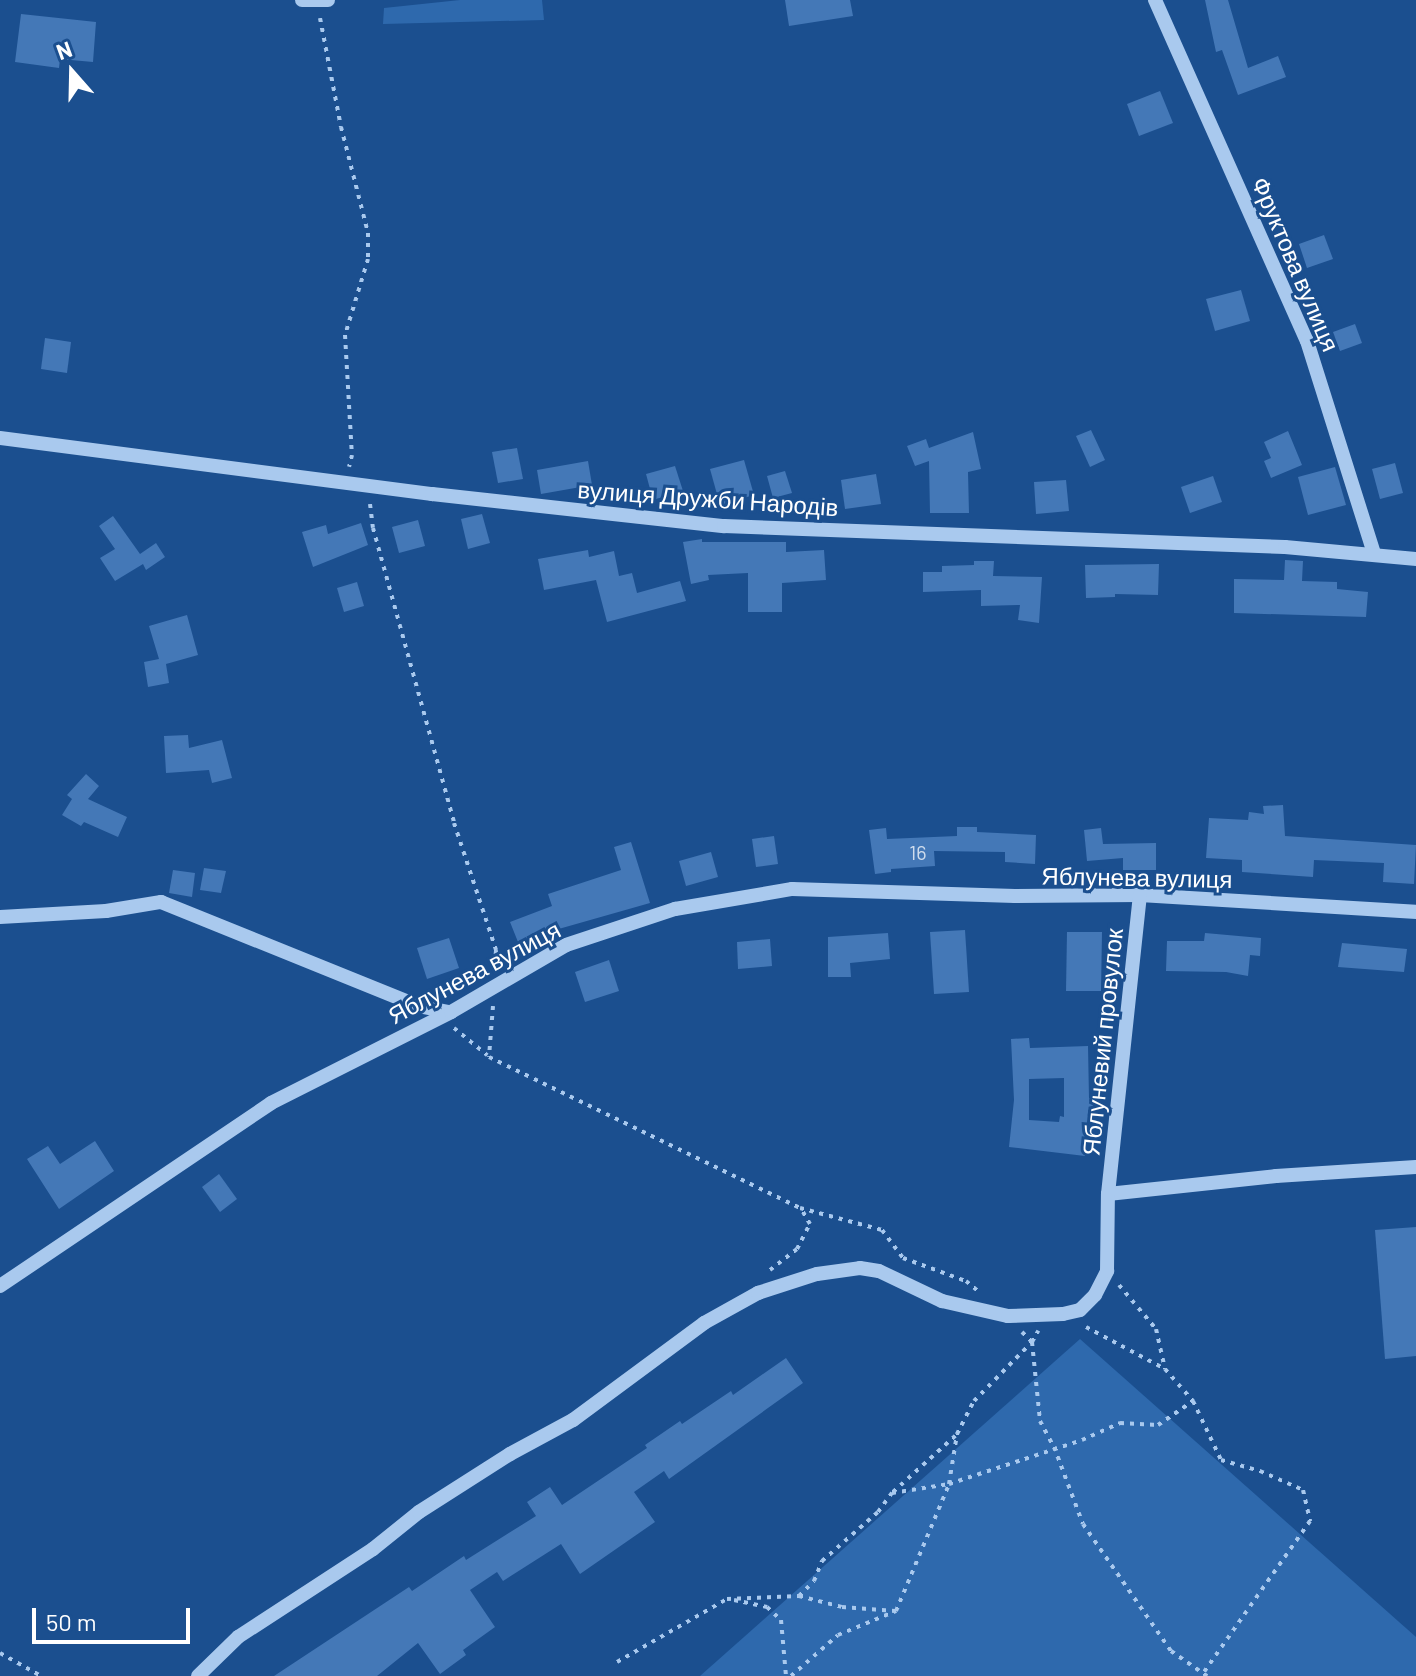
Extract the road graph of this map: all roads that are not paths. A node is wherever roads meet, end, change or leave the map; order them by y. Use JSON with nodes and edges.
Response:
{"nodes":[{"id":1,"x":302,"y":0,"type":"edge"},
{"id":2,"x":328,"y":0,"type":"edge"},
{"id":3,"x":1155,"y":0,"type":"edge"},
{"id":4,"x":316,"y":1,"type":"edge"},
{"id":5,"x":0,"y":438,"type":"edge"},
{"id":6,"x":1374,"y":554,"type":"junction"},
{"id":7,"x":1416,"y":559,"type":"edge"},
{"id":8,"x":1140,"y":895,"type":"junction"},
{"id":9,"x":1416,"y":912,"type":"edge"},
{"id":10,"x":0,"y":917,"type":"edge"},
{"id":11,"x":445,"y":1014,"type":"junction"},
{"id":12,"x":1416,"y":1167,"type":"edge"},
{"id":13,"x":1108,"y":1194,"type":"junction"},
{"id":14,"x":0,"y":1286,"type":"edge"},
{"id":15,"x":198,"y":1676,"type":"edge"}],
"edges":[{"from":1,"to":4,"type":"street"},
{"from":2,"to":4,"type":"street"},
{"from":3,"to":6,"type":"street","name":"Фруктова вулиця"},
{"from":5,"to":6,"type":"street","name":"вулиця Дружби Народів"},
{"from":6,"to":7,"type":"street","name":"вулиця Дружби Народів"},
{"from":8,"to":9,"type":"street","name":"Яблунева вулиця"},
{"from":8,"to":11,"type":"street","name":"Яблунева вулиця"},
{"from":8,"to":13,"type":"street","name":"Яблуневий провулок"},
{"from":10,"to":11,"type":"street"},
{"from":11,"to":14,"type":"street","name":"Яблунева вулиця"},
{"from":12,"to":13,"type":"street"},
{"from":13,"to":15,"type":"street","name":"Яблуневий провулок"}]}
